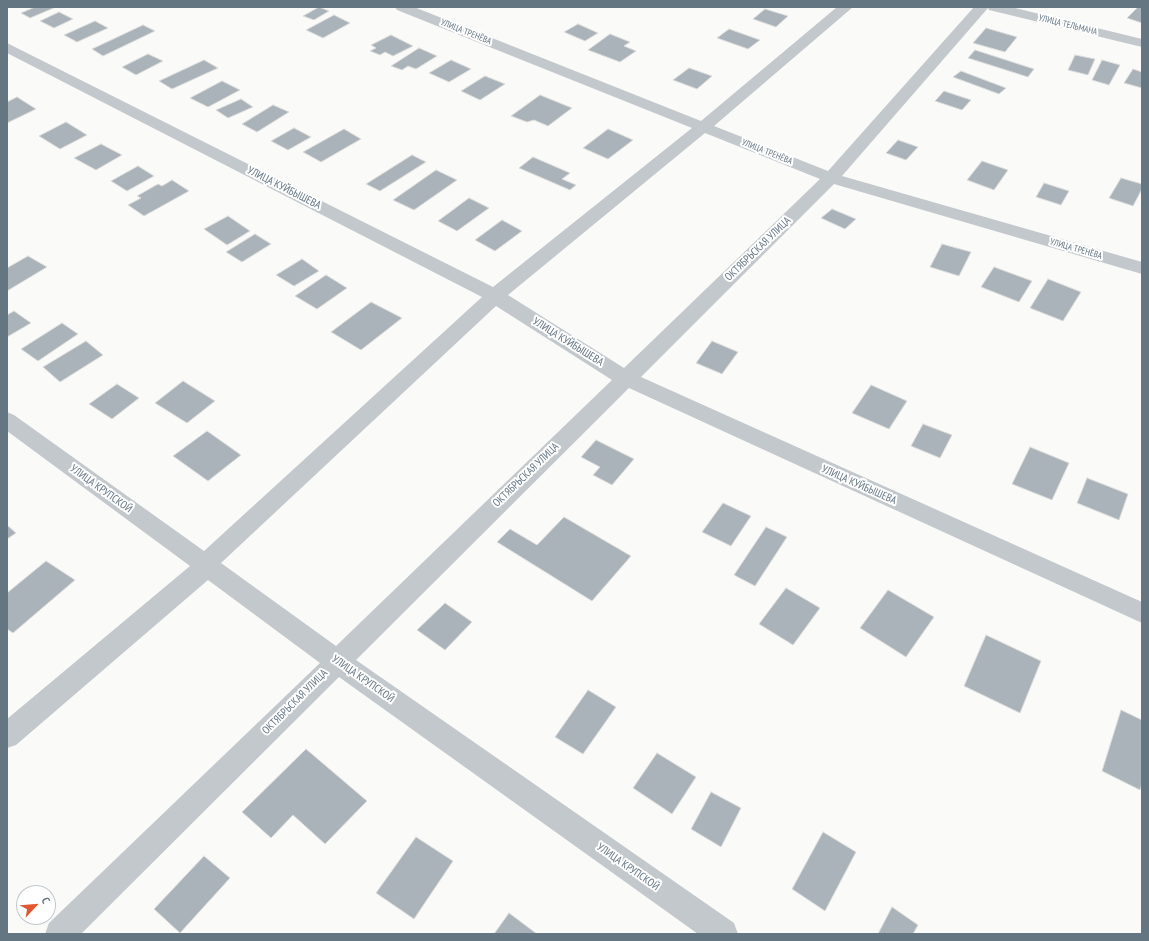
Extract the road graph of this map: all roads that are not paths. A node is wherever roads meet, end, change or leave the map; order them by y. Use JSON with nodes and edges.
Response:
{"nodes":[{"id":1,"x":402,"y":7,"type":"edge"},
{"id":2,"x":846,"y":7,"type":"edge"},
{"id":3,"x":982,"y":7,"type":"edge"},
{"id":4,"x":994,"y":7,"type":"edge"},
{"id":5,"x":1142,"y":43,"type":"edge"},
{"id":6,"x":7,"y":46,"type":"edge"},
{"id":7,"x":703,"y":127,"type":"junction"},
{"id":8,"x":831,"y":178,"type":"junction"},
{"id":9,"x":1142,"y":268,"type":"edge"},
{"id":10,"x":495,"y":296,"type":"junction"},
{"id":11,"x":625,"y":378,"type":"junction"},
{"id":12,"x":7,"y":420,"type":"edge"},
{"id":13,"x":206,"y":565,"type":"junction"},
{"id":14,"x":1142,"y":613,"type":"edge"},
{"id":15,"x":337,"y":661,"type":"junction"},
{"id":16,"x":7,"y":736,"type":"edge"},
{"id":17,"x":60,"y":934,"type":"edge"},
{"id":18,"x":723,"y":934,"type":"edge"}],
"edges":[{"from":1,"to":7,"type":"street","name":"УЛИЦА ТРЕНЁВА"},
{"from":2,"to":7,"type":"street"},
{"from":3,"to":8,"type":"street","name":"ОКТЯБРЬСКАЯ УЛИЦА"},
{"from":4,"to":5,"type":"street","name":"УЛИЦА ТЕЛЬМАНА"},
{"from":6,"to":10,"type":"street","name":"УЛИЦА КУЙБЫШЕВА"},
{"from":7,"to":8,"type":"street","name":"УЛИЦА ТРЕНЁВА"},
{"from":7,"to":10,"type":"street"},
{"from":8,"to":9,"type":"street","name":"УЛИЦА ТРЕНЁВА"},
{"from":8,"to":11,"type":"street","name":"ОКТЯБРЬСКАЯ УЛИЦА"},
{"from":10,"to":11,"type":"street","name":"УЛИЦА КУЙБЫШЕВА"},
{"from":10,"to":13,"type":"street"},
{"from":11,"to":14,"type":"street","name":"УЛИЦА КУЙБЫШЕВА"},
{"from":11,"to":15,"type":"street","name":"ОКТЯБРЬСКАЯ УЛИЦА"},
{"from":12,"to":13,"type":"street","name":"УЛИЦА КРУПСКОЙ"},
{"from":13,"to":15,"type":"street","name":"УЛИЦА КРУПСКОЙ"},
{"from":13,"to":16,"type":"street"},
{"from":15,"to":17,"type":"street","name":"ОКТЯБРЬСКАЯ УЛИЦА"},
{"from":15,"to":18,"type":"street","name":"УЛИЦА КРУПСКОЙ"}]}
